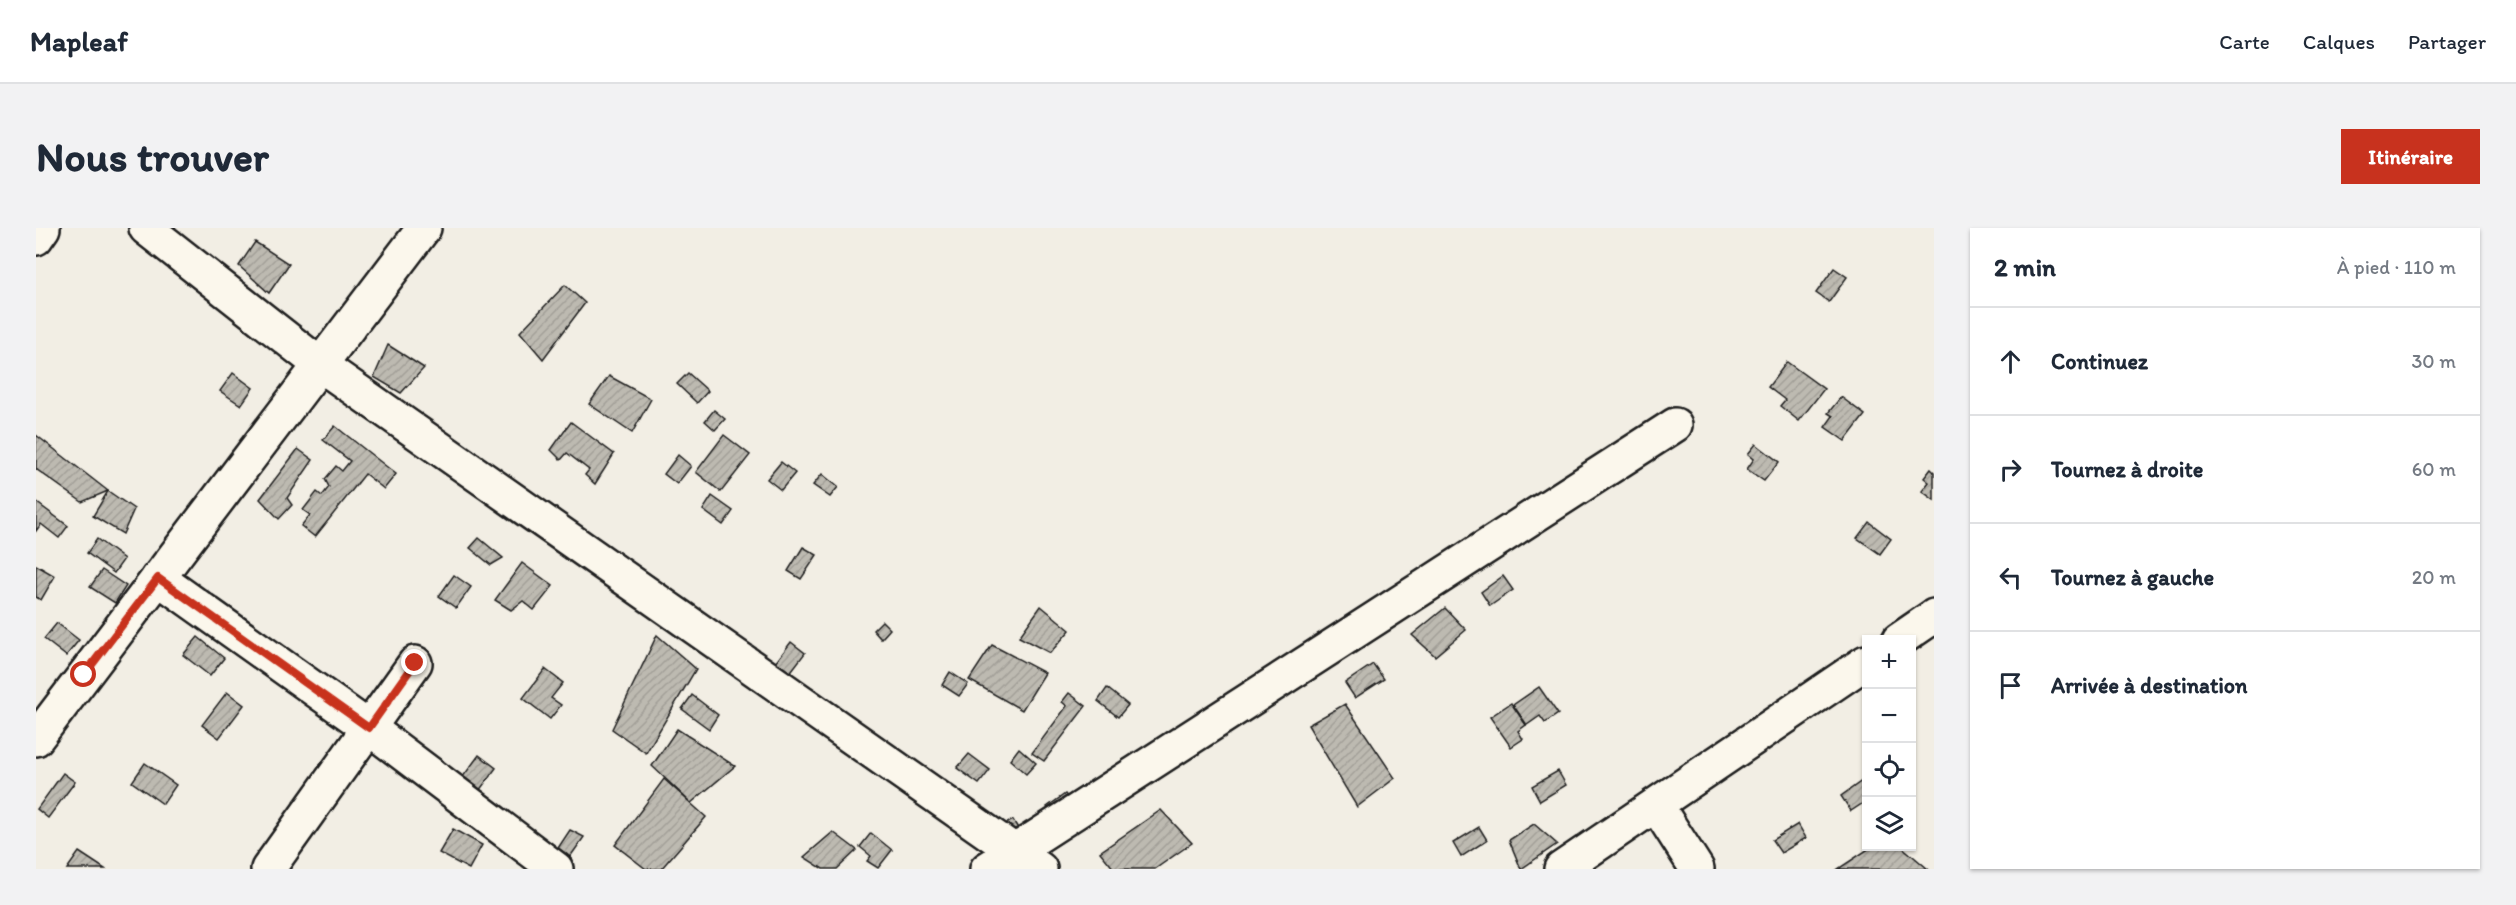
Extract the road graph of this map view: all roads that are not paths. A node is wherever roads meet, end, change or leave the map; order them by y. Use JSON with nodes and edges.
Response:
{"nodes":[{"id":1,"x":43,"y":228,"type":"edge"},
{"id":2,"x":146,"y":228,"type":"edge"},
{"id":3,"x":424,"y":228,"type":"edge"},
{"id":4,"x":36,"y":238,"type":"edge"},
{"id":5,"x":320,"y":364,"type":"junction"},
{"id":6,"x":1675,"y":425,"type":"dead end"},
{"id":7,"x":158,"y":578,"type":"junction"},
{"id":8,"x":1934,"y":616,"type":"edge"},
{"id":9,"x":1905,"y":635,"type":"edge"},
{"id":10,"x":415,"y":663,"type":"dead end"},
{"id":11,"x":1862,"y":665,"type":"edge"},
{"id":12,"x":369,"y":728,"type":"junction"},
{"id":13,"x":36,"y":739,"type":"edge"},
{"id":14,"x":1656,"y":805,"type":"junction"},
{"id":15,"x":1027,"y":860,"type":"edge"},
{"id":16,"x":268,"y":869,"type":"edge"},
{"id":17,"x":556,"y":869,"type":"edge"},
{"id":18,"x":987,"y":869,"type":"edge"},
{"id":19,"x":1561,"y":869,"type":"edge"},
{"id":20,"x":1697,"y":869,"type":"edge"}],
"edges":[{"from":1,"to":4,"type":"street"},
{"from":2,"to":5,"type":"street"},
{"from":3,"to":5,"type":"street"},
{"from":5,"to":7,"type":"street"},
{"from":5,"to":15,"type":"street"},
{"from":6,"to":15,"type":"street"},
{"from":7,"to":12,"type":"street"},
{"from":7,"to":13,"type":"street"},
{"from":8,"to":9,"type":"street"},
{"from":10,"to":12,"type":"street"},
{"from":11,"to":14,"type":"street"},
{"from":12,"to":16,"type":"street"},
{"from":12,"to":17,"type":"street"},
{"from":14,"to":19,"type":"street"},
{"from":14,"to":20,"type":"street"},
{"from":15,"to":18,"type":"street"}]}
